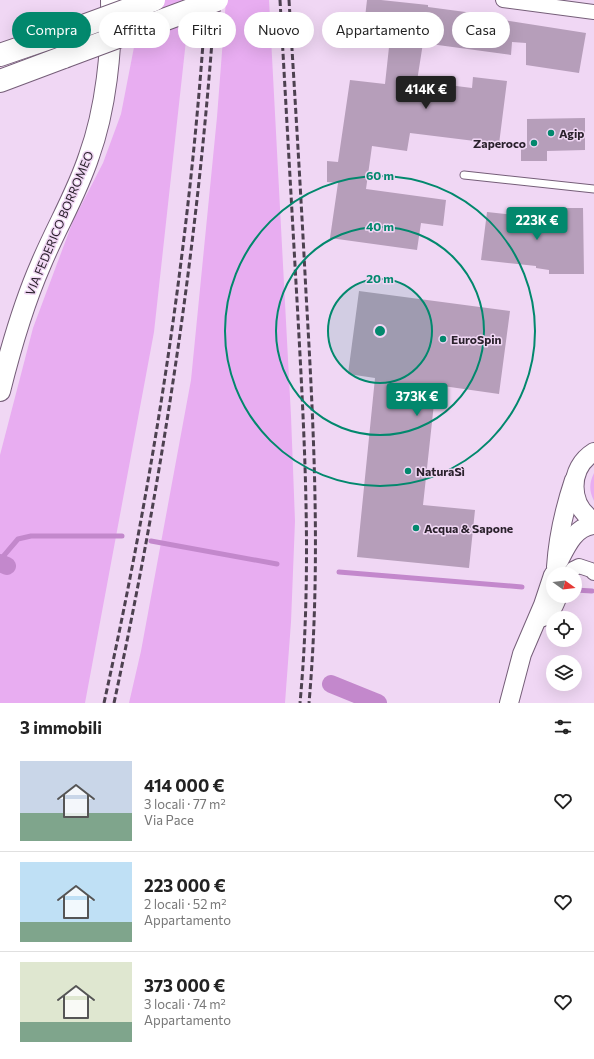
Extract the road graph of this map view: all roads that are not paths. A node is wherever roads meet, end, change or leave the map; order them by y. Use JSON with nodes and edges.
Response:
{"nodes":[{"id":1,"x":111,"y":0,"type":"edge"},
{"id":2,"x":154,"y":0,"type":"edge"},
{"id":3,"x":217,"y":0,"type":"edge"},
{"id":4,"x":503,"y":0,"type":"edge"},
{"id":5,"x":594,"y":12,"type":"edge"},
{"id":6,"x":0,"y":55,"type":"edge"},
{"id":7,"x":0,"y":80,"type":"edge"},
{"id":8,"x":464,"y":175,"type":"dead end"},
{"id":9,"x":594,"y":189,"type":"edge"},
{"id":10,"x":0,"y":391,"type":"edge"},
{"id":11,"x":592,"y":450,"type":"edge"},
{"id":12,"x":574,"y":480,"type":"junction"},
{"id":13,"x":594,"y":522,"type":"edge"},
{"id":14,"x":594,"y":525,"type":"edge"},
{"id":15,"x":558,"y":567,"type":"edge"},
{"id":16,"x":560,"y":567,"type":"edge"},
{"id":17,"x":582,"y":567,"type":"edge"},
{"id":18,"x":594,"y":573,"type":"edge"},
{"id":19,"x":546,"y":600,"type":"edge"},
{"id":20,"x":556,"y":603,"type":"edge"},
{"id":21,"x":541,"y":612,"type":"junction"},
{"id":22,"x":510,"y":703,"type":"edge"}],
"edges":[{"from":1,"to":10,"type":"main road","name":"VIA FEDERICO BORROMEO"},
{"from":2,"to":6,"type":"highway","bridge":true},
{"from":3,"to":7,"type":"highway","bridge":true},
{"from":4,"to":5,"type":"street"},
{"from":8,"to":9,"type":"lane"},
{"from":11,"to":12,"type":"street"},
{"from":12,"to":13,"type":"street"},
{"from":12,"to":15,"type":"street"},
{"from":14,"to":16,"type":"street"},
{"from":17,"to":18,"type":"street"},
{"from":19,"to":21,"type":"street"},
{"from":20,"to":21,"type":"street"},
{"from":21,"to":22,"type":"street"}]}
